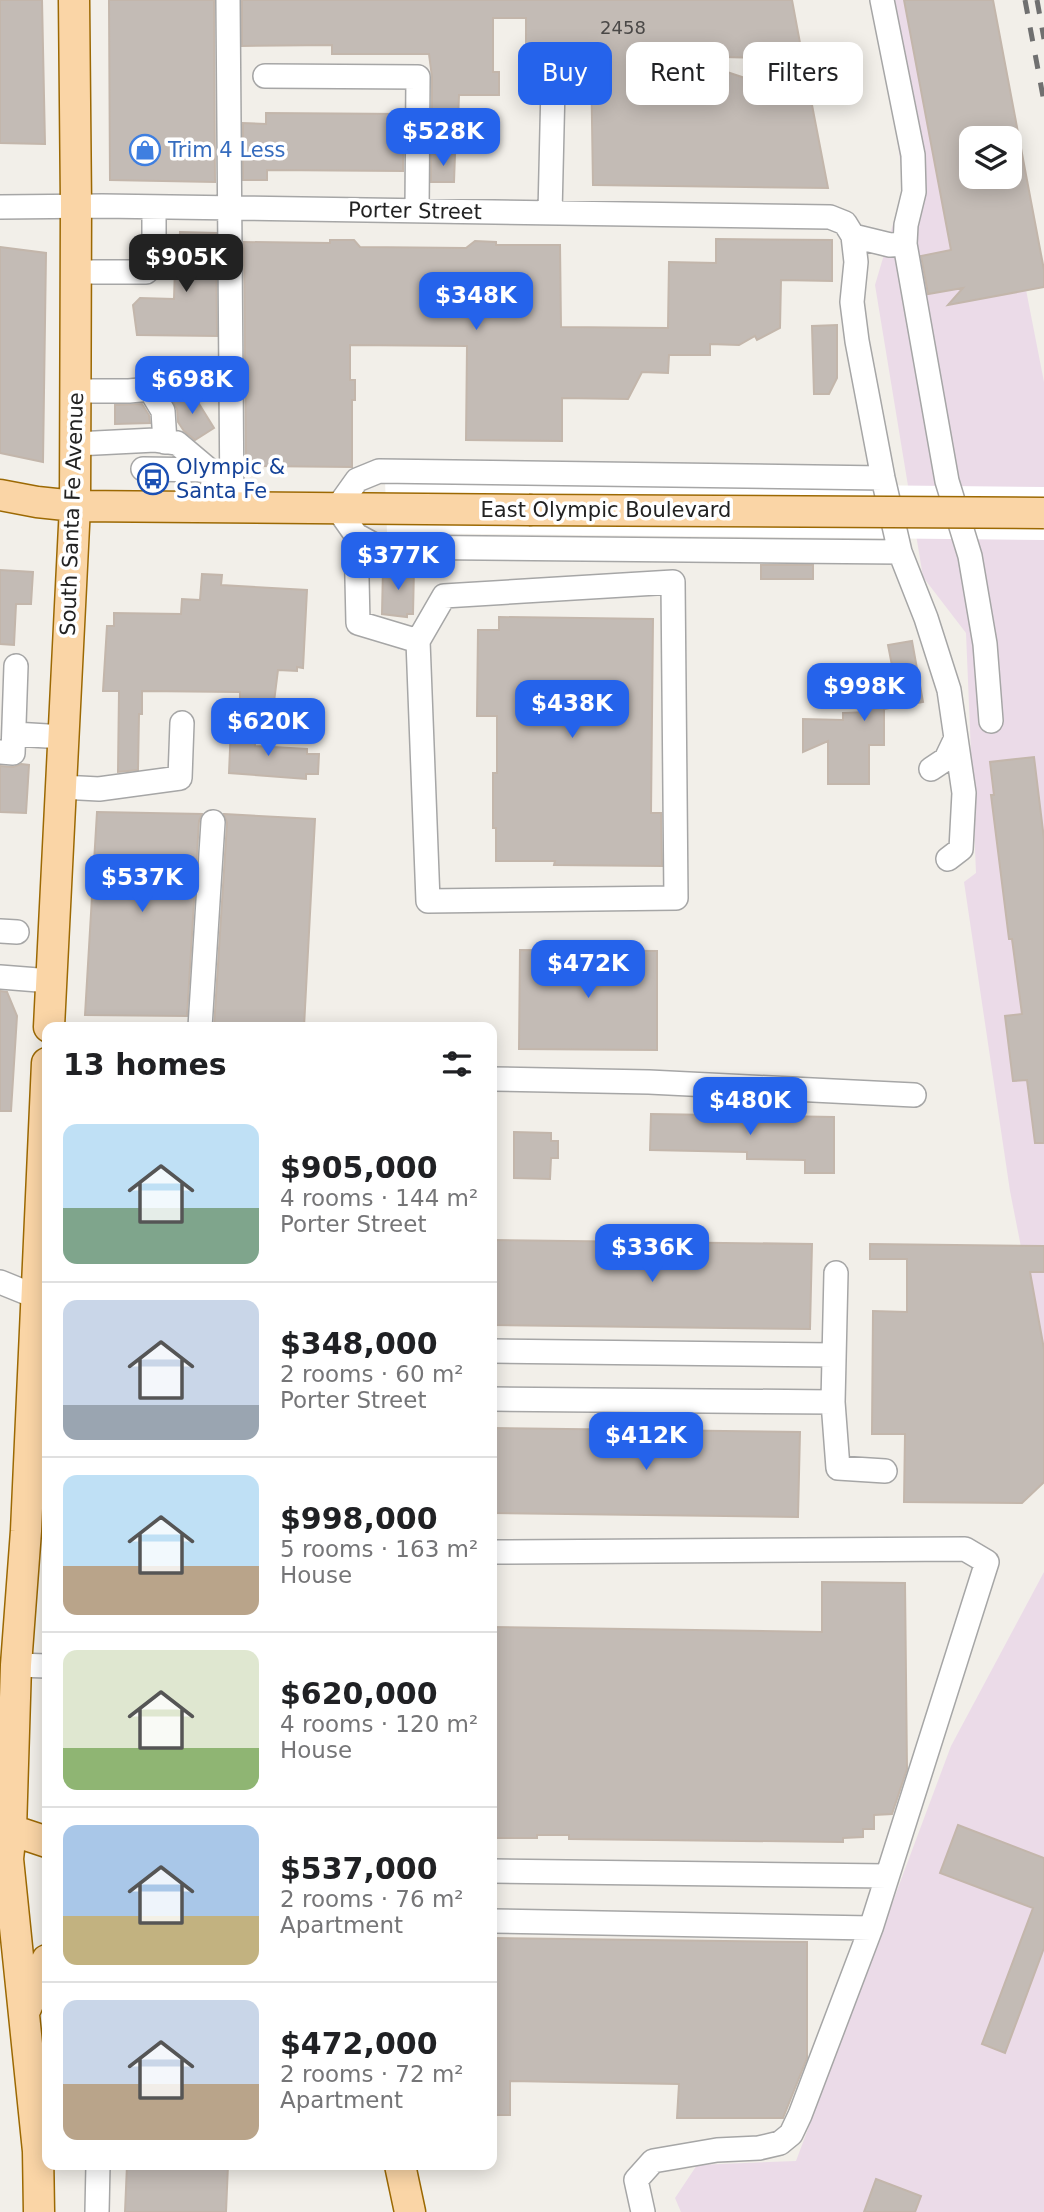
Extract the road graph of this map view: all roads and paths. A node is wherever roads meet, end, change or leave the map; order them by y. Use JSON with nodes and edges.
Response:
{"nodes":[{"id":1,"x":74,"y":0,"type":"edge"},
{"id":2,"x":228,"y":0,"type":"edge"},
{"id":3,"x":882,"y":0,"type":"edge"},
{"id":4,"x":265,"y":76,"type":"dead end"},
{"id":5,"x":553,"y":105,"type":"edge"},
{"id":6,"x":76,"y":205,"type":"junction"},
{"id":7,"x":154,"y":206,"type":"junction"},
{"id":8,"x":0,"y":207,"type":"edge"},
{"id":9,"x":230,"y":208,"type":"junction"},
{"id":10,"x":417,"y":211,"type":"junction"},
{"id":11,"x":550,"y":213,"type":"junction"},
{"id":12,"x":853,"y":236,"type":"junction"},
{"id":13,"x":905,"y":244,"type":"junction"},
{"id":14,"x":76,"y":272,"type":"junction"},
{"id":15,"x":231,"y":373,"type":"junction"},
{"id":16,"x":155,"y":389,"type":"junction"},
{"id":17,"x":76,"y":391,"type":"junction"},
{"id":18,"x":154,"y":441,"type":"junction"},
{"id":19,"x":76,"y":444,"type":"junction"},
{"id":20,"x":232,"y":458,"type":"junction"},
{"id":21,"x":202,"y":463,"type":"junction"},
{"id":22,"x":144,"y":469,"type":"junction"},
{"id":23,"x":883,"y":478,"type":"junction"},
{"id":24,"x":0,"y":495,"type":"edge"},
{"id":25,"x":75,"y":506,"type":"junction"},
{"id":26,"x":144,"y":506,"type":"junction"},
{"id":27,"x":222,"y":507,"type":"junction"},
{"id":28,"x":337,"y":508,"type":"junction"},
{"id":29,"x":1044,"y":513,"type":"edge"},
{"id":30,"x":356,"y":535,"type":"junction"},
{"id":31,"x":900,"y":552,"type":"junction"},
{"id":32,"x":418,"y":641,"type":"junction"},
{"id":33,"x":16,"y":666,"type":"dead end"},
{"id":34,"x":991,"y":721,"type":"dead end"},
{"id":35,"x":182,"y":723,"type":"dead end"},
{"id":36,"x":14,"y":734,"type":"junction"},
{"id":37,"x":64,"y":737,"type":"junction"},
{"id":38,"x":957,"y":738,"type":"junction"},
{"id":39,"x":0,"y":752,"type":"edge"},
{"id":40,"x":931,"y":769,"type":"dead end"},
{"id":41,"x":61,"y":787,"type":"junction"},
{"id":42,"x":214,"y":822,"type":"dead end"},
{"id":43,"x":948,"y":859,"type":"dead end"},
{"id":44,"x":0,"y":977,"type":"edge"},
{"id":45,"x":51,"y":981,"type":"junction"},
{"id":46,"x":49,"y":1022,"type":"edge"},
{"id":47,"x":200,"y":1022,"type":"edge"},
{"id":48,"x":497,"y":1079,"type":"edge"},
{"id":49,"x":915,"y":1095,"type":"dead end"},
{"id":50,"x":42,"y":1186,"type":"edge"},
{"id":51,"x":836,"y":1273,"type":"dead end"},
{"id":52,"x":0,"y":1282,"type":"edge"},
{"id":53,"x":37,"y":1297,"type":"junction"},
{"id":54,"x":497,"y":1351,"type":"edge"},
{"id":55,"x":834,"y":1355,"type":"junction"},
{"id":56,"x":41,"y":1357,"type":"edge"},
{"id":57,"x":497,"y":1399,"type":"edge"},
{"id":58,"x":833,"y":1402,"type":"junction"},
{"id":59,"x":885,"y":1471,"type":"dead end"},
{"id":60,"x":497,"y":1552,"type":"edge"},
{"id":61,"x":16,"y":1665,"type":"junction"},
{"id":62,"x":42,"y":1666,"type":"edge"},
{"id":63,"x":6,"y":1828,"type":"edge"},
{"id":64,"x":42,"y":1840,"type":"edge"},
{"id":65,"x":497,"y":1871,"type":"edge"},
{"id":66,"x":887,"y":1876,"type":"junction"},
{"id":67,"x":4,"y":1883,"type":"edge"},
{"id":68,"x":497,"y":1921,"type":"edge"},
{"id":69,"x":871,"y":1928,"type":"junction"},
{"id":70,"x":42,"y":1972,"type":"edge"},
{"id":71,"x":25,"y":2011,"type":"junction"},
{"id":72,"x":98,"y":2170,"type":"edge"},
{"id":73,"x":401,"y":2170,"type":"edge"},
{"id":74,"x":39,"y":2212,"type":"edge"},
{"id":75,"x":97,"y":2212,"type":"edge"},
{"id":76,"x":410,"y":2212,"type":"edge"},
{"id":77,"x":643,"y":2212,"type":"edge"}],
"edges":[{"from":1,"to":6,"type":"main road","name":"South Santa Fe Avenue"},
{"from":2,"to":9,"type":"street"},
{"from":3,"to":13,"type":"street"},
{"from":4,"to":10,"type":"street"},
{"from":5,"to":11,"type":"street"},
{"from":6,"to":7,"type":"street","name":"Porter Street"},
{"from":6,"to":8,"type":"street","name":"Porter Street"},
{"from":6,"to":14,"type":"main road","name":"South Santa Fe Avenue"},
{"from":7,"to":9,"type":"street","name":"Porter Street"},
{"from":7,"to":14,"type":"street"},
{"from":9,"to":10,"type":"street","name":"Porter Street"},
{"from":9,"to":15,"type":"street"},
{"from":10,"to":11,"type":"street","name":"Porter Street"},
{"from":11,"to":12,"type":"street","name":"Porter Street"},
{"from":12,"to":13,"type":"street"},
{"from":12,"to":23,"type":"street"},
{"from":13,"to":34,"type":"street"},
{"from":14,"to":17,"type":"main road","name":"South Santa Fe Avenue"},
{"from":15,"to":16,"type":"street"},
{"from":15,"to":20,"type":"street"},
{"from":16,"to":17,"type":"street"},
{"from":16,"to":18,"type":"street"},
{"from":17,"to":19,"type":"main road","name":"South Santa Fe Avenue"},
{"from":18,"to":19,"type":"street"},
{"from":18,"to":21,"type":"street"},
{"from":18,"to":22,"type":"street"},
{"from":19,"to":25,"type":"main road","name":"South Santa Fe Avenue"},
{"from":20,"to":21,"type":"street"},
{"from":20,"to":27,"type":"street"},
{"from":21,"to":22,"type":"street"},
{"from":21,"to":27,"type":"street"},
{"from":22,"to":26,"type":"street"},
{"from":23,"to":28,"type":"street"},
{"from":23,"to":31,"type":"street"},
{"from":24,"to":25,"type":"main road","name":"East Olympic Boulevard"},
{"from":25,"to":26,"type":"main road","name":"East Olympic Boulevard"},
{"from":25,"to":37,"type":"main road","name":"South Santa Fe Avenue"},
{"from":26,"to":27,"type":"main road","name":"East Olympic Boulevard"},
{"from":27,"to":28,"type":"main road","name":"East Olympic Boulevard"},
{"from":28,"to":29,"type":"main road","name":"East Olympic Boulevard","bridge":true},
{"from":28,"to":30,"type":"street"},
{"from":30,"to":31,"type":"street"},
{"from":30,"to":32,"type":"street"},
{"from":31,"to":38,"type":"street"},
{"from":32,"to":32,"type":"street"},
{"from":33,"to":36,"type":"street"},
{"from":35,"to":41,"type":"street"},
{"from":36,"to":37,"type":"street"},
{"from":36,"to":39,"type":"street"},
{"from":37,"to":41,"type":"main road","name":"South Santa Fe Avenue"},
{"from":38,"to":40,"type":"street"},
{"from":38,"to":43,"type":"street"},
{"from":41,"to":45,"type":"main road","name":"South Santa Fe Avenue"},
{"from":42,"to":47,"type":"street"},
{"from":44,"to":45,"type":"street"},
{"from":45,"to":46,"type":"main road","name":"South Santa Fe Avenue"},
{"from":48,"to":49,"type":"street"},
{"from":50,"to":53,"type":"main road"},
{"from":51,"to":55,"type":"street"},
{"from":52,"to":53,"type":"street"},
{"from":53,"to":56,"type":"main road"},
{"from":54,"to":55,"type":"street"},
{"from":55,"to":58,"type":"street"},
{"from":56,"to":61,"type":"main road"},
{"from":57,"to":58,"type":"street"},
{"from":58,"to":59,"type":"street"},
{"from":60,"to":66,"type":"street"},
{"from":61,"to":62,"type":"street"},
{"from":61,"to":63,"type":"main road"},
{"from":63,"to":64,"type":"main road"},
{"from":63,"to":67,"type":"main road"},
{"from":65,"to":66,"type":"street"},
{"from":66,"to":69,"type":"street"},
{"from":67,"to":71,"type":"main road"},
{"from":68,"to":69,"type":"street"},
{"from":69,"to":77,"type":"street"},
{"from":70,"to":71,"type":"main road"},
{"from":71,"to":74,"type":"main road"},
{"from":72,"to":75,"type":"street"},
{"from":73,"to":76,"type":"main road"}]}
